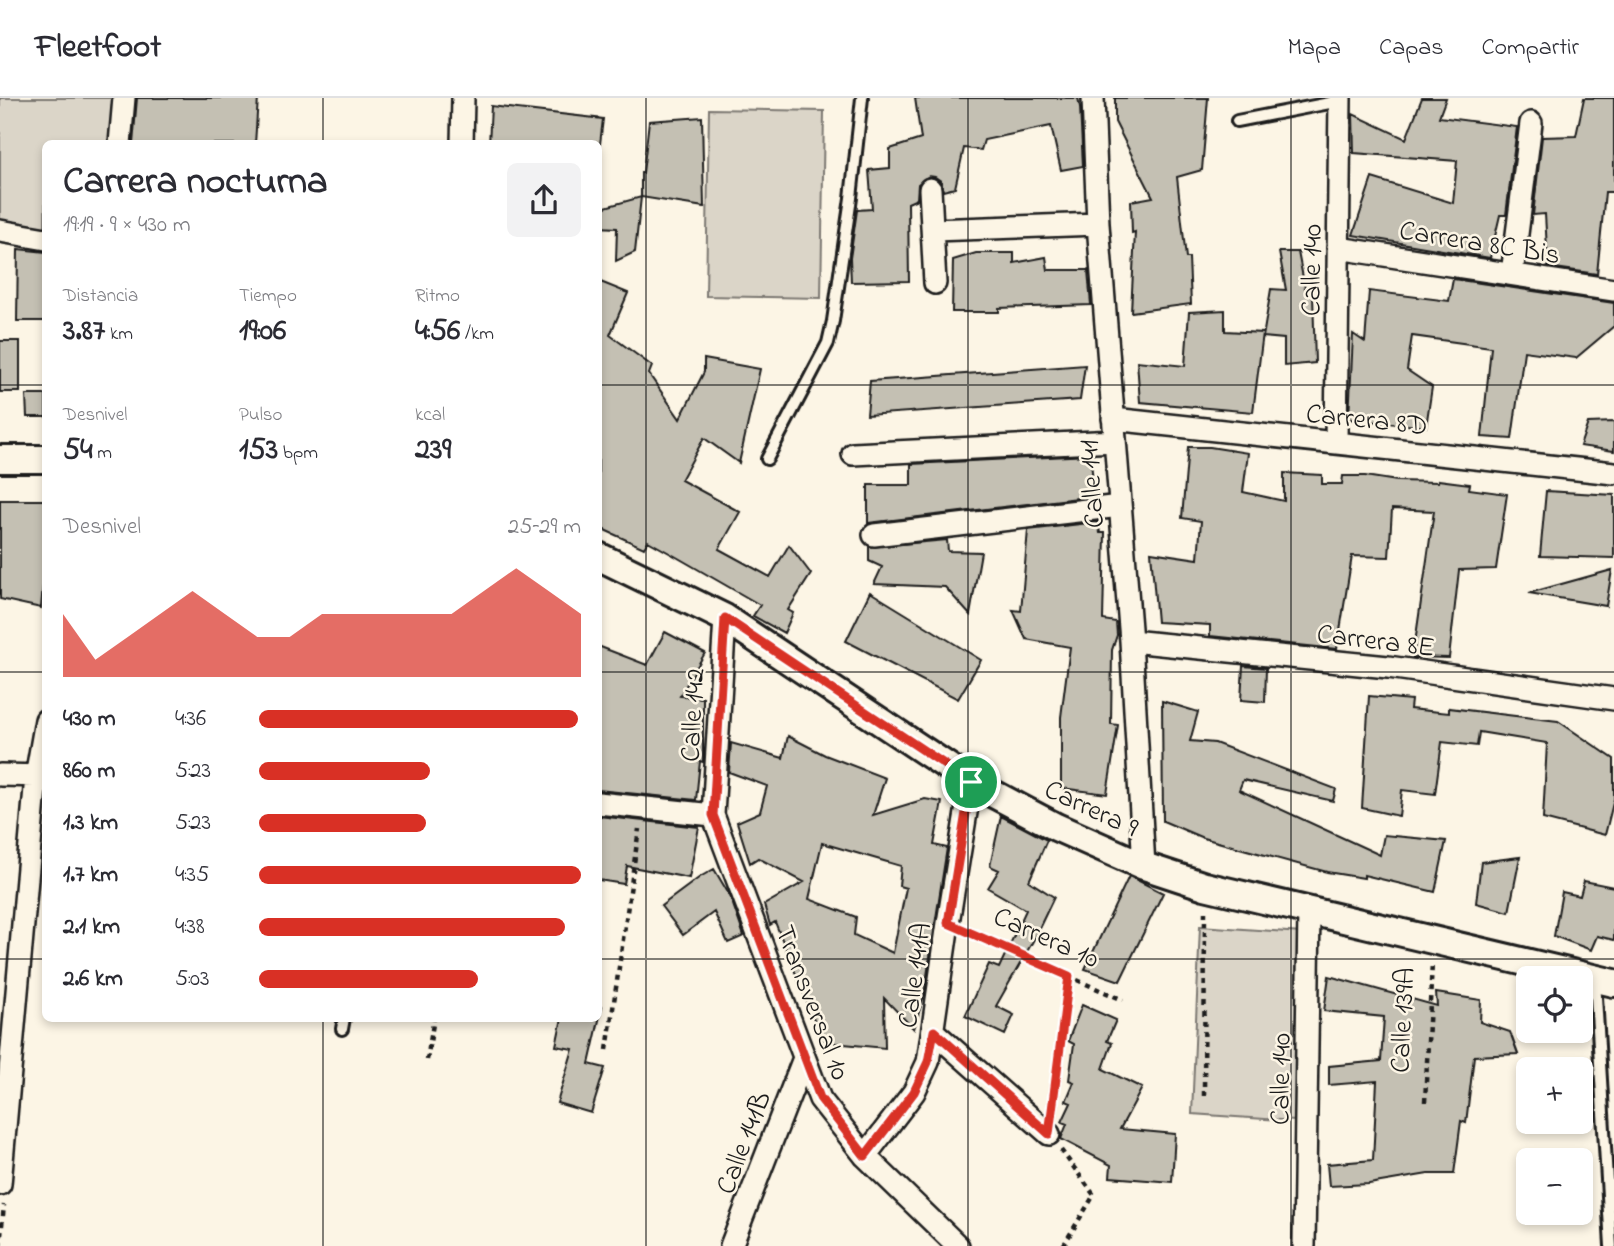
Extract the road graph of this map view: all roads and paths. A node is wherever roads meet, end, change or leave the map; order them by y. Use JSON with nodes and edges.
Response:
{"nodes":[{"id":1,"x":124,"y":98,"type":"edge"},
{"id":2,"x":463,"y":98,"type":"edge"},
{"id":3,"x":862,"y":98,"type":"edge"},
{"id":4,"x":1093,"y":98,"type":"edge"},
{"id":5,"x":1340,"y":99,"type":"edge"},
{"id":6,"x":1237,"y":121,"type":"dead end"},
{"id":7,"x":1531,"y":123,"type":"dead end"},
{"id":8,"x":120,"y":140,"type":"edge"},
{"id":9,"x":462,"y":140,"type":"edge"},
{"id":10,"x":930,"y":189,"type":"dead end"},
{"id":11,"x":1098,"y":224,"type":"junction"},
{"id":12,"x":933,"y":230,"type":"junction"},
{"id":13,"x":0,"y":231,"type":"edge"},
{"id":14,"x":42,"y":238,"type":"edge"},
{"id":15,"x":1338,"y":248,"type":"junction"},
{"id":16,"x":1512,"y":274,"type":"junction"},
{"id":17,"x":935,"y":283,"type":"dead end"},
{"id":18,"x":1614,"y":290,"type":"edge"},
{"id":19,"x":1113,"y":419,"type":"junction"},
{"id":20,"x":1115,"y":441,"type":"junction"},
{"id":21,"x":1336,"y":443,"type":"junction"},
{"id":22,"x":853,"y":454,"type":"dead end"},
{"id":23,"x":0,"y":459,"type":"edge"},
{"id":24,"x":42,"y":459,"type":"edge"},
{"id":25,"x":767,"y":459,"type":"dead end"},
{"id":26,"x":1614,"y":473,"type":"edge"},
{"id":27,"x":1120,"y":506,"type":"junction"},
{"id":28,"x":874,"y":534,"type":"dead end"},
{"id":29,"x":602,"y":558,"type":"edge"},
{"id":30,"x":725,"y":618,"type":"junction"},
{"id":31,"x":1131,"y":641,"type":"junction"},
{"id":32,"x":1614,"y":699,"type":"edge"},
{"id":33,"x":0,"y":775,"type":"edge"},
{"id":34,"x":41,"y":777,"type":"edge"},
{"id":35,"x":971,"y":782,"type":"junction"},
{"id":36,"x":602,"y":803,"type":"edge"},
{"id":37,"x":642,"y":808,"type":"junction"},
{"id":38,"x":713,"y":815,"type":"junction"},
{"id":39,"x":1144,"y":866,"type":"junction"},
{"id":40,"x":1206,"y":886,"type":"junction"},
{"id":41,"x":1309,"y":912,"type":"junction"},
{"id":42,"x":948,"y":923,"type":"junction"},
{"id":43,"x":1433,"y":941,"type":"junction"},
{"id":44,"x":10,"y":959,"type":"edge"},
{"id":45,"x":1069,"y":976,"type":"junction"},
{"id":46,"x":1604,"y":981,"type":"edge"},
{"id":47,"x":1123,"y":1000,"type":"dead end"},
{"id":48,"x":433,"y":1022,"type":"edge"},
{"id":49,"x":934,"y":1031,"type":"junction"},
{"id":50,"x":607,"y":1050,"type":"dead end"},
{"id":51,"x":804,"y":1058,"type":"junction"},
{"id":52,"x":427,"y":1060,"type":"dead end"},
{"id":53,"x":1203,"y":1096,"type":"dead end"},
{"id":54,"x":1426,"y":1102,"type":"dead end"},
{"id":55,"x":1049,"y":1134,"type":"junction"},
{"id":56,"x":865,"y":1156,"type":"junction"},
{"id":57,"x":0,"y":1184,"type":"edge"},
{"id":58,"x":731,"y":1246,"type":"edge"},
{"id":59,"x":958,"y":1246,"type":"edge"},
{"id":60,"x":1063,"y":1246,"type":"edge"},
{"id":61,"x":1304,"y":1246,"type":"edge"},
{"id":62,"x":1611,"y":1246,"type":"edge"}],
"edges":[{"from":1,"to":8,"type":"street"},
{"from":2,"to":9,"type":"street"},
{"from":3,"to":25,"type":"lane"},
{"from":4,"to":11,"type":"street","name":"Calle 141"},
{"from":5,"to":6,"type":"lane"},
{"from":5,"to":15,"type":"street","name":"Calle 140"},
{"from":7,"to":16,"type":"street"},
{"from":10,"to":12,"type":"street"},
{"from":11,"to":12,"type":"street"},
{"from":11,"to":19,"type":"street","name":"Calle 141"},
{"from":12,"to":17,"type":"street"},
{"from":13,"to":14,"type":"street"},
{"from":15,"to":16,"type":"street","name":"Carrera 8C Bis"},
{"from":15,"to":21,"type":"street","name":"Calle 140"},
{"from":16,"to":18,"type":"street","name":"Carrera 8C Bis"},
{"from":19,"to":20,"type":"street","name":"Calle 141"},
{"from":19,"to":21,"type":"street","name":"Carrera 8D"},
{"from":20,"to":22,"type":"street"},
{"from":20,"to":27,"type":"street","name":"Calle 141"},
{"from":21,"to":26,"type":"street","name":"Carrera 8D"},
{"from":23,"to":24,"type":"street"},
{"from":27,"to":28,"type":"street"},
{"from":27,"to":31,"type":"street","name":"Calle 141"},
{"from":29,"to":30,"type":"street","name":"Carrera 9"},
{"from":30,"to":35,"type":"street","name":"Carrera 9"},
{"from":30,"to":38,"type":"street","name":"Calle 142"},
{"from":31,"to":32,"type":"street","name":"Carrera 8E"},
{"from":31,"to":39,"type":"street","name":"Calle 141"},
{"from":33,"to":34,"type":"street"},
{"from":34,"to":44,"type":"street"},
{"from":35,"to":39,"type":"street","name":"Carrera 9"},
{"from":35,"to":42,"type":"street","name":"Calle 141A"},
{"from":36,"to":37,"type":"street"},
{"from":37,"to":38,"type":"street"},
{"from":37,"to":50,"type":"path"},
{"from":38,"to":51,"type":"street","name":"Transversal 10"},
{"from":39,"to":40,"type":"street","name":"Carrera 9"},
{"from":40,"to":41,"type":"street","name":"Carrera 9"},
{"from":40,"to":53,"type":"path"},
{"from":41,"to":43,"type":"street","name":"Carrera 9"},
{"from":41,"to":61,"type":"street","name":"Calle 140"},
{"from":42,"to":45,"type":"path","name":"Carrera 10"},
{"from":42,"to":49,"type":"street","name":"Calle 141A"},
{"from":43,"to":46,"type":"street","name":"Carrera 9"},
{"from":43,"to":54,"type":"path","name":"Calle 139A"},
{"from":44,"to":57,"type":"street"},
{"from":45,"to":47,"type":"path","name":"Carrera 10"},
{"from":45,"to":55,"type":"path"},
{"from":46,"to":62,"type":"lane"},
{"from":48,"to":52,"type":"path"},
{"from":49,"to":55,"type":"street"},
{"from":49,"to":56,"type":"street","name":"Calle 141A"},
{"from":51,"to":56,"type":"street","name":"Transversal 10"},
{"from":51,"to":58,"type":"street","name":"Calle 141B"},
{"from":55,"to":60,"type":"path"},
{"from":56,"to":59,"type":"street","name":"Transversal 10"}]}
